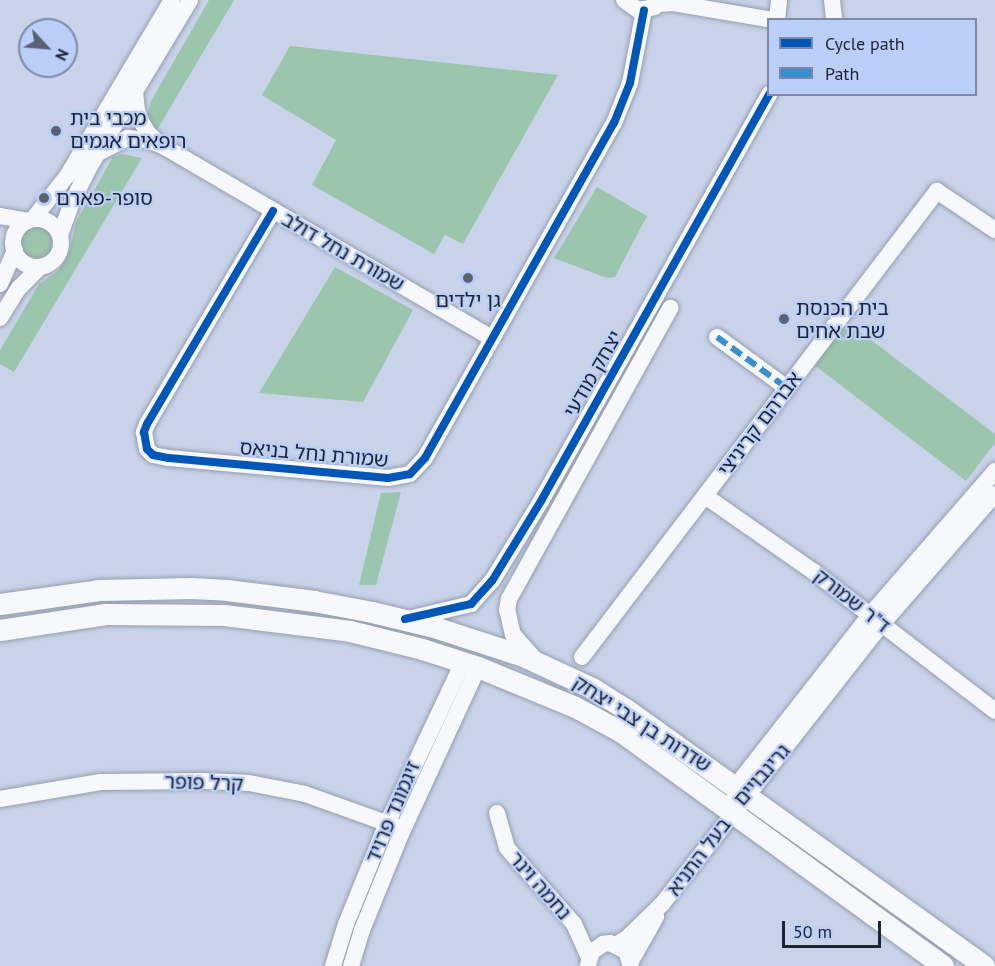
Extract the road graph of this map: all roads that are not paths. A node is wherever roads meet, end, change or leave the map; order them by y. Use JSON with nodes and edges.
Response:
{"nodes":[{"id":1,"x":172,"y":0,"type":"edge"},
{"id":2,"x":190,"y":0,"type":"edge"},
{"id":3,"x":623,"y":0,"type":"edge"},
{"id":4,"x":779,"y":0,"type":"edge"},
{"id":5,"x":832,"y":0,"type":"edge"},
{"id":6,"x":655,"y":5,"type":"edge"},
{"id":7,"x":775,"y":18,"type":"edge"},
{"id":8,"x":834,"y":18,"type":"edge"},
{"id":9,"x":767,"y":19,"type":"edge"},
{"id":10,"x":135,"y":91,"type":"junction"},
{"id":11,"x":768,"y":96,"type":"edge"},
{"id":12,"x":163,"y":146,"type":"junction"},
{"id":13,"x":98,"y":153,"type":"junction"},
{"id":14,"x":273,"y":211,"type":"junction"},
{"id":15,"x":0,"y":216,"type":"edge"},
{"id":16,"x":31,"y":220,"type":"junction"},
{"id":17,"x":0,"y":229,"type":"edge"},
{"id":18,"x":995,"y":230,"type":"edge"},
{"id":19,"x":60,"y":235,"type":"junction"},
{"id":20,"x":14,"y":248,"type":"junction"},
{"id":21,"x":40,"y":267,"type":"junction"},
{"id":22,"x":0,"y":284,"type":"edge"},
{"id":23,"x":670,"y":308,"type":"dead end"},
{"id":24,"x":0,"y":318,"type":"edge"},
{"id":25,"x":717,"y":337,"type":"dead end"},
{"id":26,"x":492,"y":338,"type":"junction"},
{"id":27,"x":787,"y":388,"type":"junction"},
{"id":28,"x":576,"y":436,"type":"junction"},
{"id":29,"x":586,"y":464,"type":"junction"},
{"id":30,"x":995,"y":471,"type":"edge"},
{"id":31,"x":995,"y":494,"type":"edge"},
{"id":32,"x":705,"y":496,"type":"junction"},
{"id":33,"x":0,"y":604,"type":"edge"},
{"id":34,"x":405,"y":619,"type":"junction"},
{"id":35,"x":876,"y":620,"type":"junction"},
{"id":36,"x":0,"y":630,"type":"edge"},
{"id":37,"x":582,"y":657,"type":"dead end"},
{"id":38,"x":542,"y":664,"type":"junction"},
{"id":39,"x":470,"y":665,"type":"junction"},
{"id":40,"x":995,"y":711,"type":"edge"},
{"id":41,"x":739,"y":798,"type":"junction"},
{"id":42,"x":0,"y":800,"type":"edge"},
{"id":43,"x":497,"y":813,"type":"dead end"},
{"id":44,"x":395,"y":826,"type":"junction"},
{"id":45,"x":663,"y":903,"type":"junction"},
{"id":46,"x":574,"y":924,"type":"junction"},
{"id":47,"x":612,"y":944,"type":"junction"},
{"id":48,"x":588,"y":962,"type":"edge"},
{"id":49,"x":631,"y":964,"type":"edge"},
{"id":50,"x":333,"y":966,"type":"edge"},
{"id":51,"x":351,"y":966,"type":"edge"},
{"id":52,"x":943,"y":966,"type":"edge"},
{"id":53,"x":984,"y":966,"type":"edge"}],
"edges":[{"from":1,"to":16,"type":"street"},
{"from":2,"to":10,"type":"street"},
{"from":3,"to":6,"type":"street"},
{"from":4,"to":7,"type":"street"},
{"from":5,"to":8,"type":"street"},
{"from":6,"to":9,"type":"street"},
{"from":6,"to":26,"type":"street","name":"שמורת נחל בניאס"},
{"from":10,"to":12,"type":"street","name":"שמורת נחל דולב"},
{"from":10,"to":13,"type":"street"},
{"from":11,"to":28,"type":"street","name":"יצחק מודעי"},
{"from":12,"to":13,"type":"street","name":"שמורת נחל דולב"},
{"from":12,"to":14,"type":"street","name":"שמורת נחל דולב"},
{"from":13,"to":19,"type":"street"},
{"from":14,"to":26,"type":"street","name":"שמורת נחל דולב"},
{"from":14,"to":26,"type":"street","name":"שמורת נחל בניאס"},
{"from":15,"to":16,"type":"street"},
{"from":16,"to":19,"type":"street"},
{"from":16,"to":20,"type":"street"},
{"from":17,"to":20,"type":"street"},
{"from":18,"to":27,"type":"street","name":"אברהם קריניצי"},
{"from":19,"to":21,"type":"street"},
{"from":20,"to":21,"type":"street"},
{"from":20,"to":22,"type":"street"},
{"from":21,"to":24,"type":"street"},
{"from":23,"to":29,"type":"street","name":"יצחק מודעי"},
{"from":25,"to":27,"type":"street"},
{"from":27,"to":32,"type":"street","name":"אברהם קריניצי"},
{"from":28,"to":29,"type":"street"},
{"from":28,"to":34,"type":"street","name":"יצחק מודעי"},
{"from":29,"to":38,"type":"street","name":"יצחק מודעי"},
{"from":30,"to":35,"type":"street","name":"גרינבויים"},
{"from":31,"to":35,"type":"street","name":"גרינבויים"},
{"from":32,"to":35,"type":"street","name":"ד\"ר שמורק"},
{"from":32,"to":37,"type":"street","name":"אברהם קריניצי"},
{"from":33,"to":34,"type":"main road","name":"שדרות בן צבי יצחק"},
{"from":34,"to":38,"type":"main road","name":"שדרות בן צבי יצחק"},
{"from":35,"to":40,"type":"street","name":"ד\"ר שמורק"},
{"from":35,"to":41,"type":"street","name":"גרינבויים"},
{"from":36,"to":39,"type":"main road","name":"שדרות בן צבי יצחק"},
{"from":38,"to":41,"type":"main road","name":"שדרות בן צבי יצחק"},
{"from":39,"to":41,"type":"main road","name":"שדרות בן צבי יצחק"},
{"from":39,"to":44,"type":"street","name":"זיגמונד פרויד"},
{"from":41,"to":45,"type":"street","name":"בעל התניא"},
{"from":41,"to":52,"type":"main road","name":"שדרות בן צבי יצחק"},
{"from":41,"to":53,"type":"main road","name":"שדרות בן צבי יצחק"},
{"from":42,"to":44,"type":"street","name":"קרל פופר"},
{"from":43,"to":46,"type":"street","name":"נחמה וינר"},
{"from":44,"to":50,"type":"street","name":"זיגמונד פרויד"},
{"from":44,"to":51,"type":"street","name":"זיגמונד פרויד"},
{"from":45,"to":47,"type":"street","name":"בעל התניא"},
{"from":45,"to":49,"type":"street","name":"בעל התניא"},
{"from":46,"to":47,"type":"street","name":"נחמה וינר"},
{"from":46,"to":48,"type":"street","name":"נחמה וינר"},
{"from":47,"to":48,"type":"street","name":"בעל התניא"},
{"from":47,"to":49,"type":"street","name":"נחמה וינר"}]}
